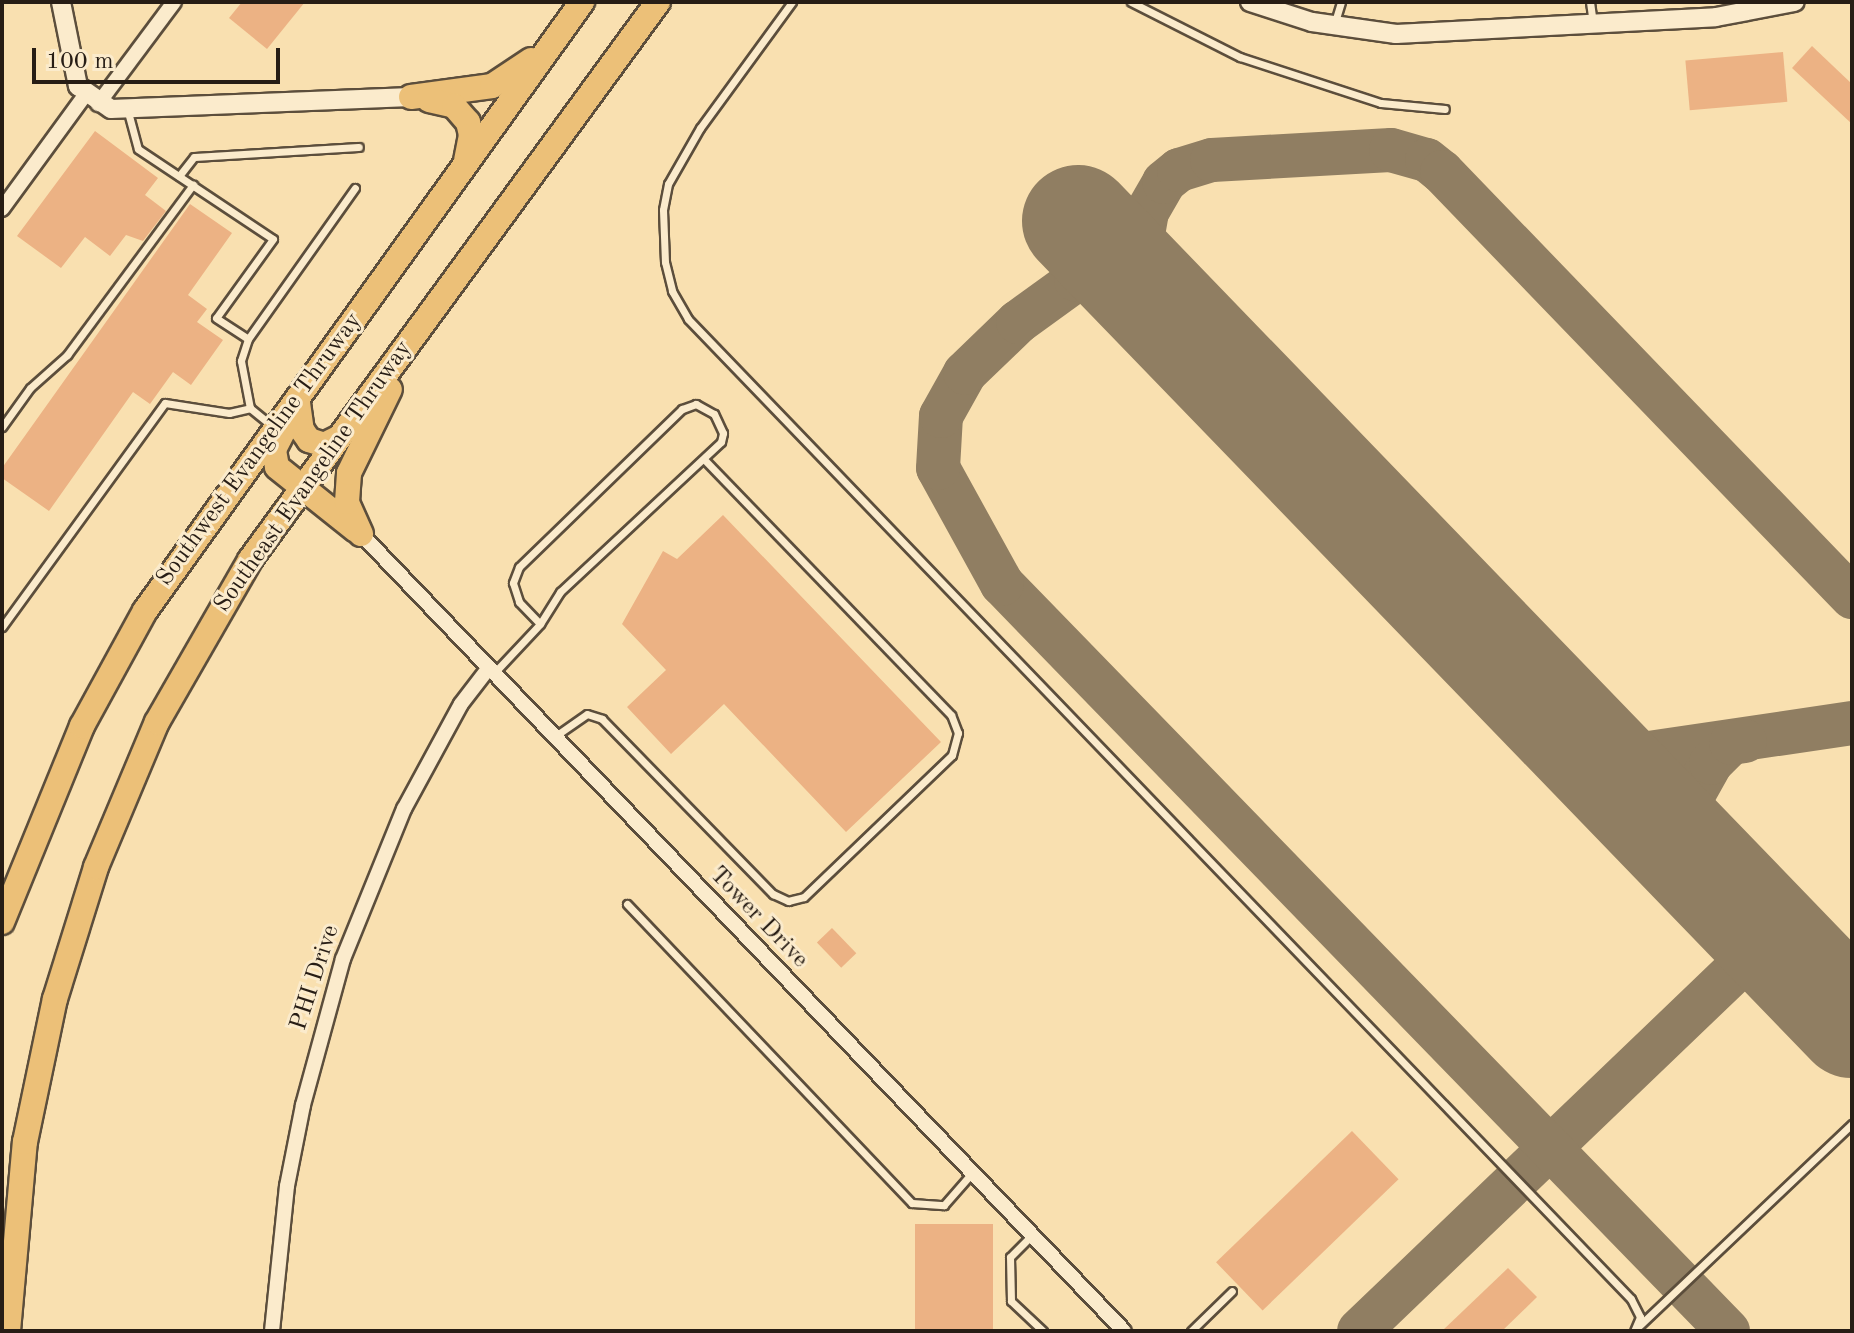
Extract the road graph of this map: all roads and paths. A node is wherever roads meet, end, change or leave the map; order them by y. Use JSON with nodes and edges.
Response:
{"nodes":[{"id":1,"x":61,"y":2,"type":"edge"},
{"id":2,"x":174,"y":2,"type":"edge"},
{"id":3,"x":658,"y":2,"type":"edge"},
{"id":4,"x":792,"y":2,"type":"edge"},
{"id":5,"x":1131,"y":2,"type":"edge"},
{"id":6,"x":1250,"y":2,"type":"edge"},
{"id":7,"x":1341,"y":2,"type":"edge"},
{"id":8,"x":1590,"y":2,"type":"edge"},
{"id":9,"x":1795,"y":2,"type":"edge"},
{"id":10,"x":574,"y":5,"type":"edge"},
{"id":11,"x":1593,"y":25,"type":"junction"},
{"id":12,"x":1334,"y":27,"type":"junction"},
{"id":13,"x":411,"y":97,"type":"junction"},
{"id":14,"x":92,"y":99,"type":"junction"},
{"id":15,"x":1445,"y":109,"type":"dead end"},
{"id":16,"x":128,"y":112,"type":"junction"},
{"id":17,"x":359,"y":147,"type":"dead end"},
{"id":18,"x":465,"y":168,"type":"junction"},
{"id":19,"x":179,"y":176,"type":"junction"},
{"id":20,"x":193,"y":185,"type":"junction"},
{"id":21,"x":355,"y":188,"type":"dead end"},
{"id":22,"x":2,"y":209,"type":"edge"},
{"id":23,"x":424,"y":322,"type":"junction"},
{"id":24,"x":248,"y":339,"type":"junction"},
{"id":25,"x":304,"y":393,"type":"junction"},
{"id":26,"x":250,"y":408,"type":"junction"},
{"id":27,"x":2,"y":427,"type":"edge"},
{"id":28,"x":275,"y":428,"type":"junction"},
{"id":29,"x":340,"y":437,"type":"junction"},
{"id":30,"x":705,"y":460,"type":"junction"},
{"id":31,"x":302,"y":489,"type":"junction"},
{"id":32,"x":361,"y":534,"type":"junction"},
{"id":33,"x":540,"y":624,"type":"junction"},
{"id":34,"x":2,"y":627,"type":"edge"},
{"id":35,"x":491,"y":671,"type":"junction"},
{"id":36,"x":554,"y":737,"type":"junction"},
{"id":37,"x":627,"y":904,"type":"dead end"},
{"id":38,"x":2,"y":922,"type":"edge"},
{"id":39,"x":1852,"y":1124,"type":"edge"},
{"id":40,"x":972,"y":1173,"type":"junction"},
{"id":41,"x":1032,"y":1235,"type":"junction"},
{"id":42,"x":1232,"y":1291,"type":"dead end"},
{"id":43,"x":1636,"y":1329,"type":"edge"},
{"id":44,"x":8,"y":1331,"type":"edge"},
{"id":45,"x":272,"y":1331,"type":"edge"},
{"id":46,"x":1043,"y":1331,"type":"edge"},
{"id":47,"x":1124,"y":1331,"type":"edge"},
{"id":48,"x":1191,"y":1331,"type":"edge"}],
"edges":[{"from":1,"to":14,"type":"street"},
{"from":2,"to":14,"type":"street"},
{"from":3,"to":23,"type":"highway","name":"Southeast Evangeline Thruway"},
{"from":4,"to":43,"type":"lane"},
{"from":5,"to":15,"type":"lane"},
{"from":6,"to":12,"type":"street"},
{"from":7,"to":12,"type":"lane"},
{"from":8,"to":11,"type":"lane"},
{"from":9,"to":11,"type":"street"},
{"from":10,"to":13,"type":"highway"},
{"from":10,"to":18,"type":"highway","name":"Southwest Evangeline Thruway"},
{"from":11,"to":12,"type":"street"},
{"from":13,"to":16,"type":"street"},
{"from":13,"to":18,"type":"highway"},
{"from":14,"to":16,"type":"street"},
{"from":14,"to":22,"type":"street"},
{"from":16,"to":19,"type":"lane"},
{"from":17,"to":19,"type":"lane"},
{"from":18,"to":25,"type":"highway","name":"Southwest Evangeline Thruway"},
{"from":19,"to":20,"type":"lane"},
{"from":20,"to":24,"type":"lane"},
{"from":20,"to":27,"type":"lane"},
{"from":21,"to":24,"type":"lane"},
{"from":23,"to":29,"type":"highway","name":"Southeast Evangeline Thruway"},
{"from":23,"to":32,"type":"highway"},
{"from":24,"to":26,"type":"lane"},
{"from":25,"to":28,"type":"highway","name":"Southwest Evangeline Thruway"},
{"from":25,"to":29,"type":"highway"},
{"from":25,"to":31,"type":"highway"},
{"from":26,"to":28,"type":"lane"},
{"from":26,"to":34,"type":"lane"},
{"from":28,"to":38,"type":"highway","name":"Southwest Evangeline Thruway"},
{"from":29,"to":31,"type":"highway","name":"Southeast Evangeline Thruway"},
{"from":30,"to":33,"type":"lane"},
{"from":30,"to":33,"type":"lane"},
{"from":30,"to":36,"type":"lane"},
{"from":31,"to":32,"type":"highway"},
{"from":31,"to":44,"type":"highway","name":"Southeast Evangeline Thruway"},
{"from":32,"to":35,"type":"street","name":"Tower Drive"},
{"from":33,"to":35,"type":"lane"},
{"from":35,"to":36,"type":"street","name":"Tower Drive"},
{"from":35,"to":45,"type":"street","name":"PHI Drive"},
{"from":36,"to":40,"type":"street","name":"Tower Drive"},
{"from":37,"to":40,"type":"lane"},
{"from":39,"to":43,"type":"lane"},
{"from":40,"to":41,"type":"street","name":"Tower Drive"},
{"from":41,"to":46,"type":"lane"},
{"from":41,"to":47,"type":"street","name":"Tower Drive"},
{"from":42,"to":48,"type":"lane"}]}
